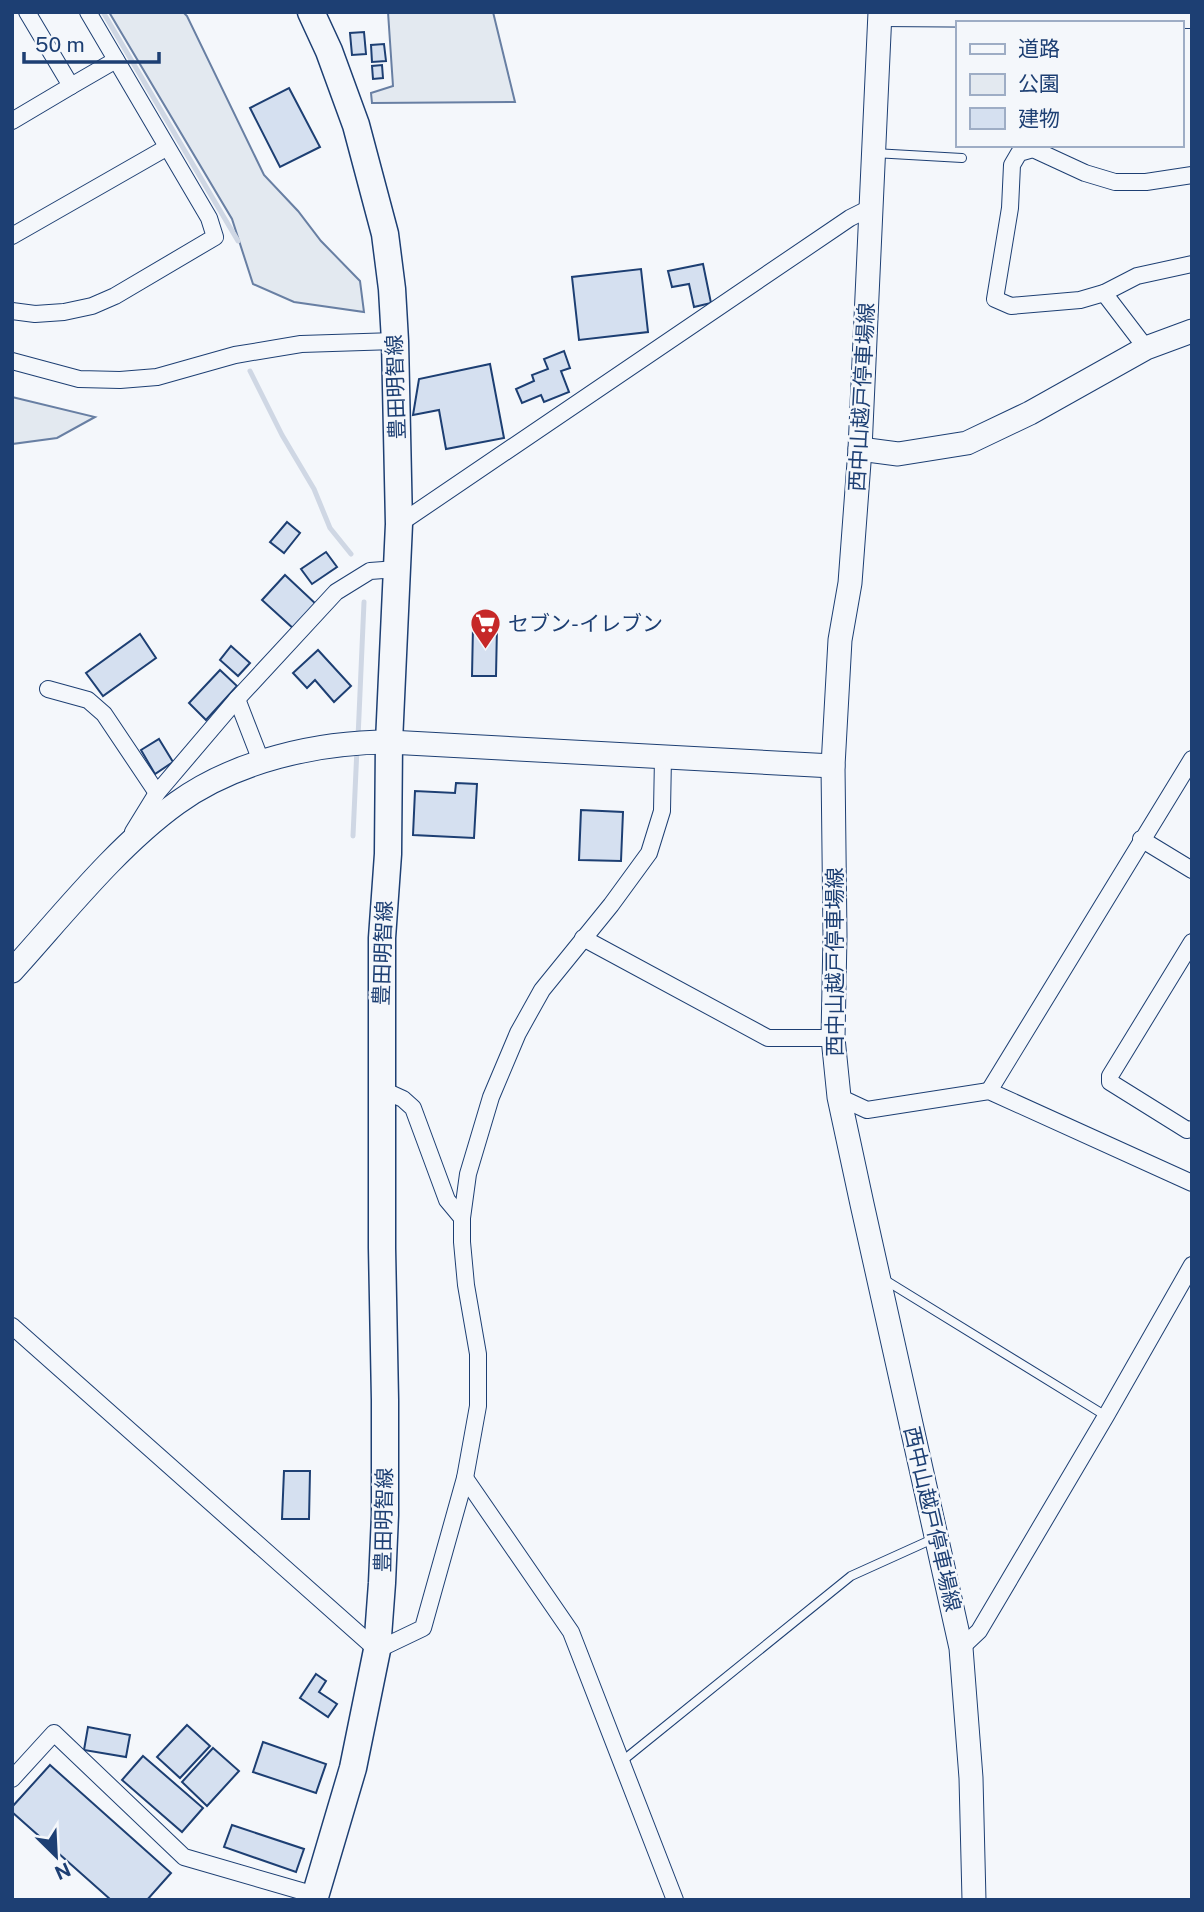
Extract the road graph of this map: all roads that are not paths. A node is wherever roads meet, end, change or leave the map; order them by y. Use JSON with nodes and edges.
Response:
{"nodes":[{"id":1,"x":27,"y":12,"type":"edge"},
{"id":2,"x":88,"y":12,"type":"edge"},
{"id":3,"x":311,"y":12,"type":"edge"},
{"id":4,"x":880,"y":15,"type":"edge"},
{"id":5,"x":1192,"y":20,"type":"edge"},
{"id":6,"x":116,"y":60,"type":"junction"},
{"id":7,"x":71,"y":86,"type":"junction"},
{"id":8,"x":12,"y":121,"type":"edge"},
{"id":9,"x":166,"y":148,"type":"junction"},
{"id":10,"x":874,"y":153,"type":"junction"},
{"id":11,"x":962,"y":158,"type":"dead end"},
{"id":12,"x":1192,"y":175,"type":"edge"},
{"id":13,"x":872,"y":207,"type":"junction"},
{"id":14,"x":12,"y":236,"type":"edge"},
{"id":15,"x":1192,"y":264,"type":"edge"},
{"id":16,"x":1104,"y":293,"type":"junction"},
{"id":17,"x":12,"y":311,"type":"edge"},
{"id":18,"x":1192,"y":331,"type":"edge"},
{"id":19,"x":395,"y":341,"type":"junction"},
{"id":20,"x":1146,"y":348,"type":"junction"},
{"id":21,"x":12,"y":361,"type":"edge"},
{"id":22,"x":860,"y":449,"type":"junction"},
{"id":23,"x":399,"y":524,"type":"junction"},
{"id":24,"x":397,"y":569,"type":"junction"},
{"id":25,"x":48,"y":689,"type":"dead end"},
{"id":26,"x":237,"y":699,"type":"junction"},
{"id":27,"x":389,"y":743,"type":"junction"},
{"id":28,"x":663,"y":757,"type":"junction"},
{"id":29,"x":1192,"y":759,"type":"edge"},
{"id":30,"x":261,"y":761,"type":"junction"},
{"id":31,"x":833,"y":766,"type":"junction"},
{"id":32,"x":157,"y":793,"type":"junction"},
{"id":33,"x":1141,"y":839,"type":"junction"},
{"id":34,"x":119,"y":855,"type":"junction"},
{"id":35,"x":1192,"y":870,"type":"edge"},
{"id":36,"x":583,"y":938,"type":"junction"},
{"id":37,"x":1192,"y":942,"type":"edge"},
{"id":38,"x":17,"y":958,"type":"edge"},
{"id":39,"x":833,"y":1038,"type":"junction"},
{"id":40,"x":381,"y":1089,"type":"junction"},
{"id":41,"x":989,"y":1091,"type":"junction"},
{"id":42,"x":839,"y":1097,"type":"junction"},
{"id":43,"x":1192,"y":1129,"type":"edge"},
{"id":44,"x":1192,"y":1183,"type":"edge"},
{"id":45,"x":462,"y":1218,"type":"junction"},
{"id":46,"x":1192,"y":1265,"type":"edge"},
{"id":47,"x":877,"y":1275,"type":"junction"},
{"id":48,"x":12,"y":1326,"type":"edge"},
{"id":49,"x":1106,"y":1416,"type":"junction"},
{"id":50,"x":465,"y":1478,"type":"junction"},
{"id":51,"x":935,"y":1538,"type":"junction"},
{"id":52,"x":961,"y":1648,"type":"junction"},
{"id":53,"x":377,"y":1650,"type":"junction"},
{"id":54,"x":621,"y":1762,"type":"junction"},
{"id":55,"x":12,"y":1779,"type":"edge"},
{"id":56,"x":315,"y":1897,"type":"edge"},
{"id":57,"x":675,"y":1900,"type":"edge"},
{"id":58,"x":974,"y":1900,"type":"edge"}],
"edges":[{"from":1,"to":7,"type":"street"},
{"from":2,"to":6,"type":"street"},
{"from":3,"to":19,"type":"main road","name":"豊田明智線"},
{"from":4,"to":5,"type":"street"},
{"from":4,"to":10,"type":"main road","name":"西中山越戸停車場線"},
{"from":6,"to":7,"type":"street"},
{"from":6,"to":9,"type":"street"},
{"from":7,"to":8,"type":"street"},
{"from":9,"to":14,"type":"street"},
{"from":9,"to":17,"type":"street"},
{"from":10,"to":11,"type":"lane"},
{"from":10,"to":13,"type":"main road","name":"西中山越戸停車場線"},
{"from":12,"to":16,"type":"street"},
{"from":13,"to":22,"type":"main road","name":"西中山越戸停車場線"},
{"from":13,"to":23,"type":"street"},
{"from":15,"to":16,"type":"street"},
{"from":16,"to":20,"type":"street"},
{"from":18,"to":20,"type":"main road"},
{"from":19,"to":21,"type":"street"},
{"from":19,"to":23,"type":"main road","name":"豊田明智線"},
{"from":20,"to":22,"type":"main road"},
{"from":22,"to":31,"type":"main road","name":"西中山越戸停車場線"},
{"from":23,"to":24,"type":"main road","name":"豊田明智線"},
{"from":24,"to":26,"type":"street"},
{"from":24,"to":27,"type":"main road","name":"豊田明智線"},
{"from":25,"to":32,"type":"street"},
{"from":26,"to":30,"type":"street"},
{"from":26,"to":32,"type":"street"},
{"from":27,"to":28,"type":"main road"},
{"from":27,"to":30,"type":"main road"},
{"from":27,"to":40,"type":"main road","name":"豊田明智線"},
{"from":28,"to":31,"type":"main road"},
{"from":28,"to":36,"type":"street"},
{"from":29,"to":33,"type":"street"},
{"from":30,"to":34,"type":"main road"},
{"from":31,"to":39,"type":"main road","name":"西中山越戸停車場線"},
{"from":32,"to":34,"type":"street"},
{"from":33,"to":35,"type":"street"},
{"from":33,"to":41,"type":"street"},
{"from":34,"to":38,"type":"main road"},
{"from":36,"to":39,"type":"street"},
{"from":36,"to":45,"type":"street"},
{"from":37,"to":43,"type":"street"},
{"from":39,"to":42,"type":"main road","name":"西中山越戸停車場線"},
{"from":40,"to":45,"type":"street"},
{"from":40,"to":53,"type":"main road","name":"豊田明智線"},
{"from":41,"to":42,"type":"street"},
{"from":41,"to":44,"type":"street"},
{"from":42,"to":47,"type":"main road","name":"西中山越戸停車場線"},
{"from":45,"to":50,"type":"street"},
{"from":46,"to":49,"type":"street"},
{"from":47,"to":49,"type":"lane"},
{"from":47,"to":51,"type":"main road","name":"西中山越戸停車場線"},
{"from":48,"to":53,"type":"street"},
{"from":49,"to":52,"type":"street"},
{"from":50,"to":53,"type":"street"},
{"from":50,"to":54,"type":"street"},
{"from":51,"to":52,"type":"main road","name":"西中山越戸停車場線"},
{"from":51,"to":54,"type":"lane"},
{"from":52,"to":58,"type":"main road","name":"西中山越戸停車場線"},
{"from":53,"to":56,"type":"main road","name":"豊田明智線"},
{"from":54,"to":57,"type":"street"},
{"from":55,"to":56,"type":"street"}]}
